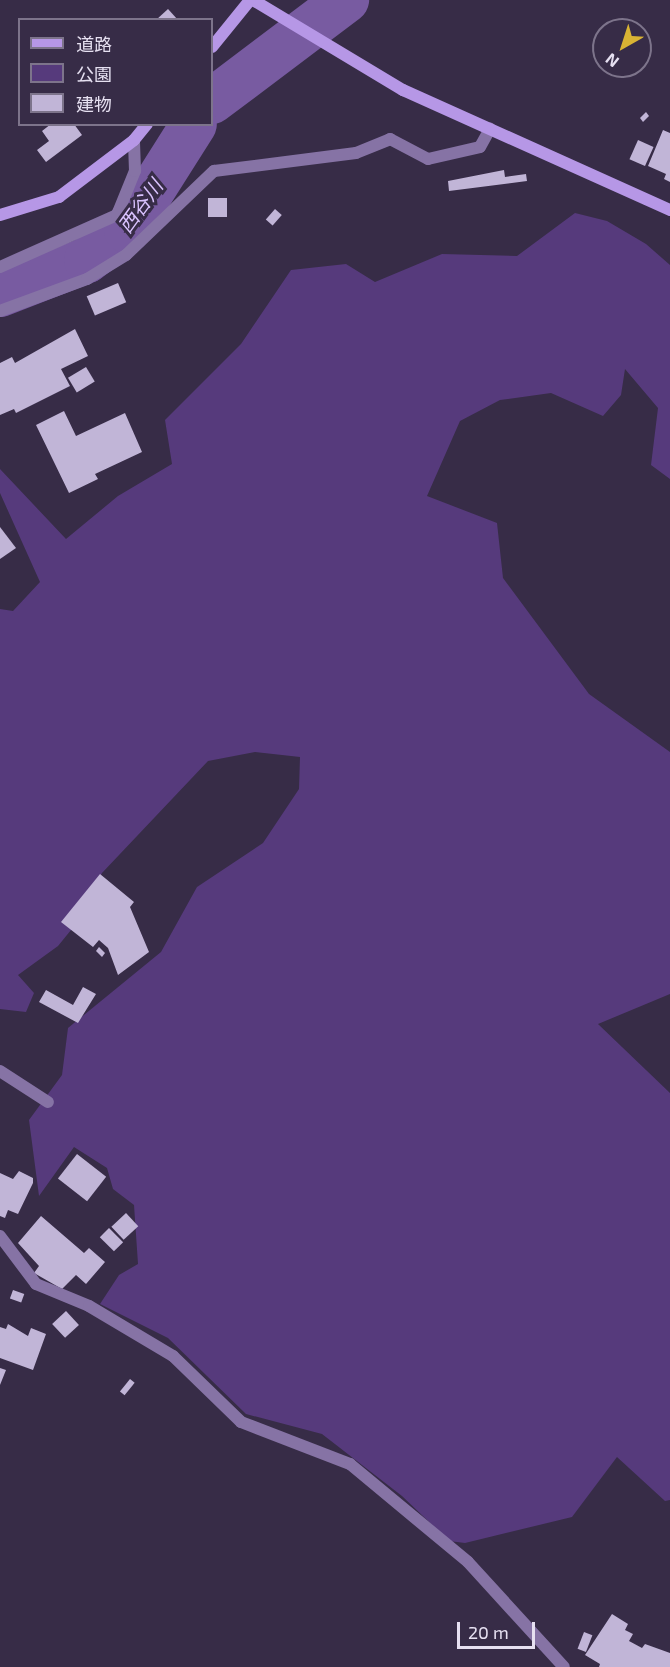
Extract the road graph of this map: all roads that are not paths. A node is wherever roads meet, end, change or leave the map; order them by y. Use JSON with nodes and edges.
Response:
{"nodes":[{"id":1,"x":252,"y":0,"type":"edge"},
{"id":2,"x":213,"y":46,"type":"edge"},
{"id":3,"x":145,"y":126,"type":"edge"},
{"id":4,"x":490,"y":129,"type":"junction"},
{"id":5,"x":134,"y":140,"type":"junction"},
{"id":6,"x":670,"y":210,"type":"edge"},
{"id":7,"x":0,"y":215,"type":"edge"},
{"id":8,"x":0,"y":267,"type":"edge"},
{"id":9,"x":0,"y":311,"type":"edge"},
{"id":10,"x":0,"y":1071,"type":"edge"},
{"id":11,"x":48,"y":1102,"type":"dead end"},
{"id":12,"x":0,"y":1236,"type":"edge"},
{"id":13,"x":564,"y":1667,"type":"edge"}],
"edges":[{"from":1,"to":2,"type":"street"},
{"from":1,"to":4,"type":"street"},
{"from":3,"to":5,"type":"street"},
{"from":4,"to":6,"type":"street"},
{"from":4,"to":9,"type":"street"},
{"from":5,"to":7,"type":"street"},
{"from":5,"to":8,"type":"street"},
{"from":10,"to":11,"type":"street"},
{"from":12,"to":13,"type":"street"}]}
